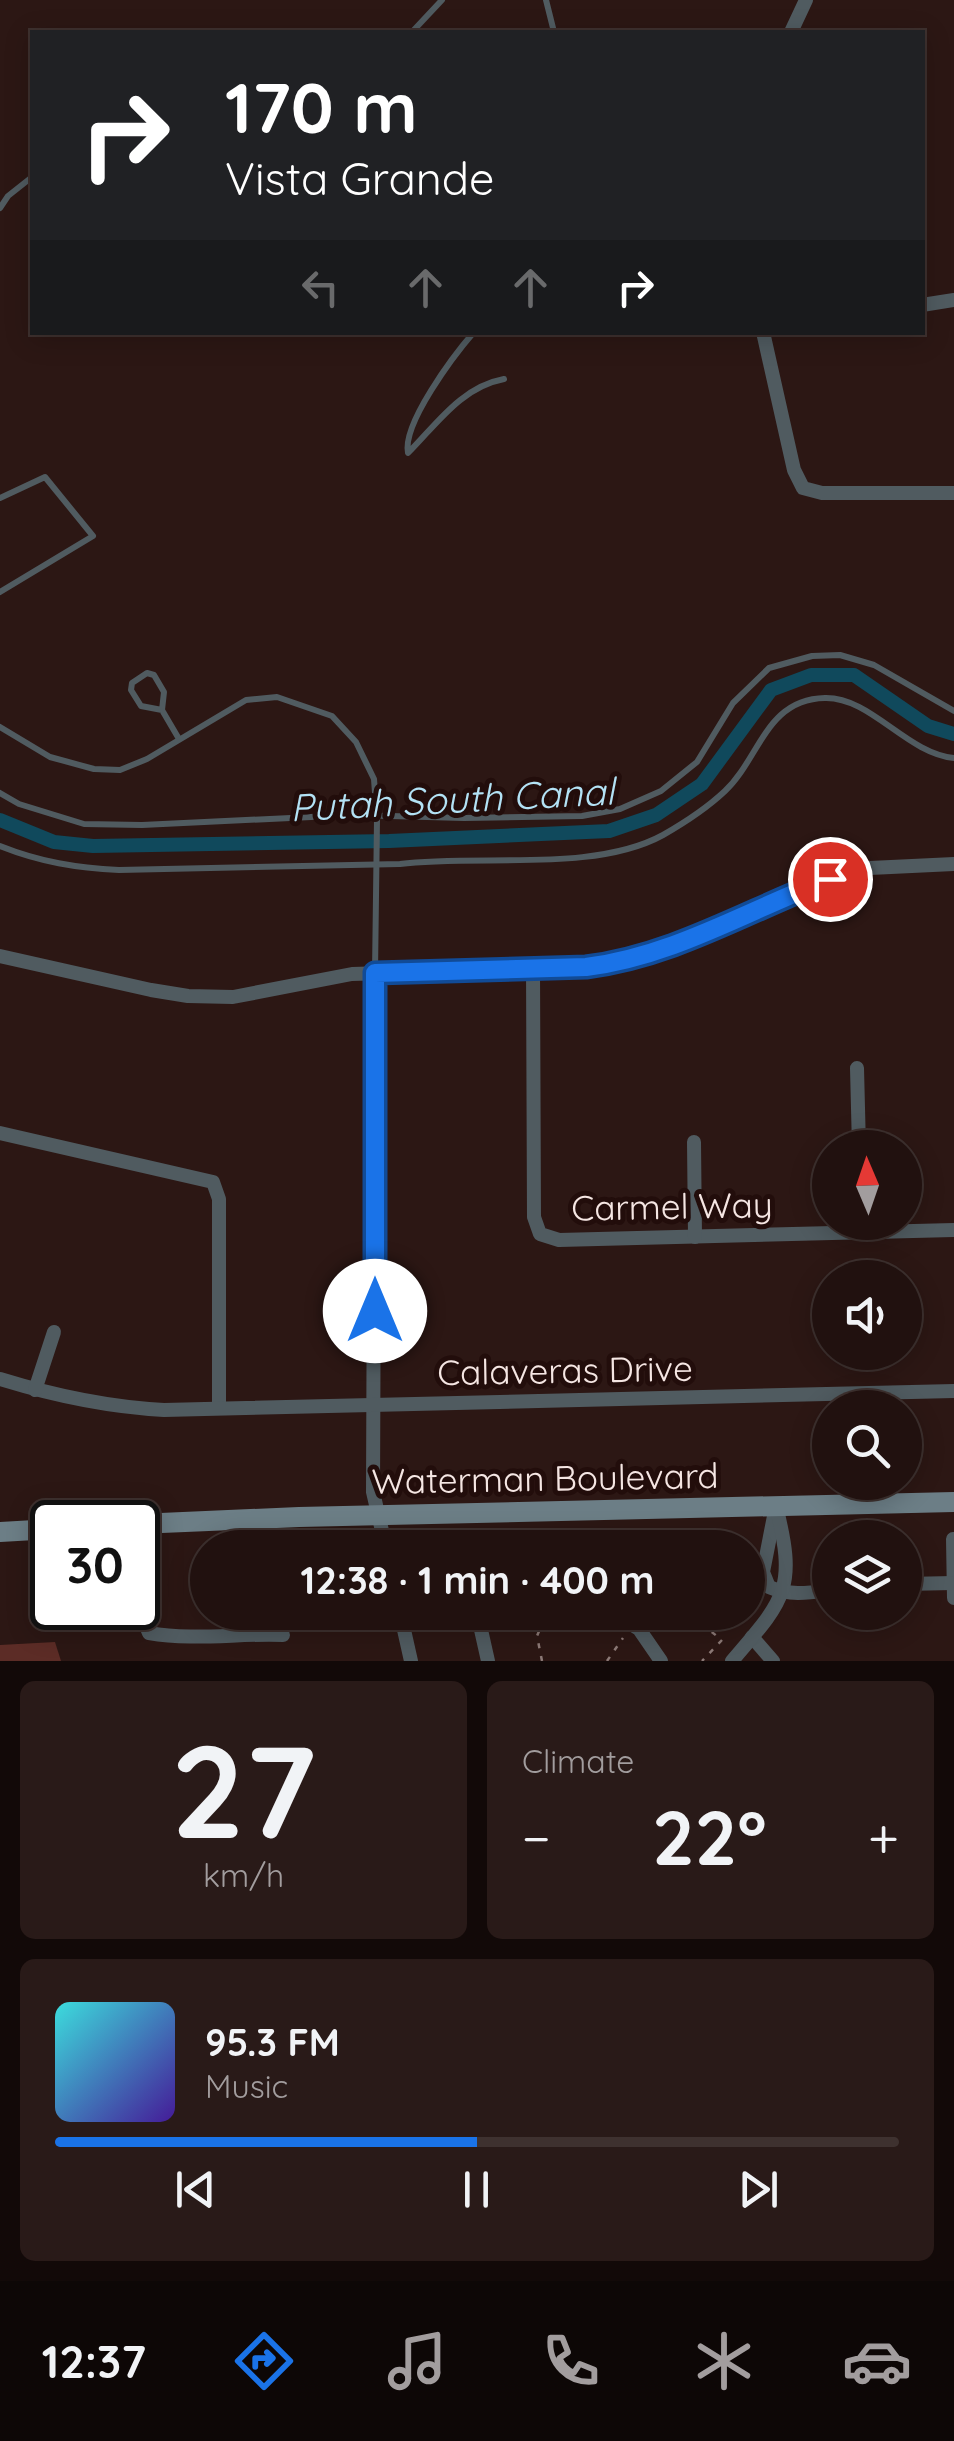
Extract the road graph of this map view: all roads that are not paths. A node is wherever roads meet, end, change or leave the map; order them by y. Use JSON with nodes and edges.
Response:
{"nodes":[{"id":1,"x":442,"y":0,"type":"edge"},
{"id":2,"x":546,"y":0,"type":"edge"},
{"id":3,"x":806,"y":0,"type":"edge"},
{"id":4,"x":414,"y":30,"type":"edge"},
{"id":5,"x":554,"y":30,"type":"edge"},
{"id":6,"x":792,"y":30,"type":"edge"},
{"id":7,"x":30,"y":179,"type":"edge"},
{"id":8,"x":0,"y":208,"type":"edge"},
{"id":9,"x":954,"y":300,"type":"edge"},
{"id":10,"x":925,"y":305,"type":"edge"},
{"id":11,"x":472,"y":335,"type":"edge"},
{"id":12,"x":765,"y":335,"type":"edge"},
{"id":13,"x":504,"y":379,"type":"dead end"},
{"id":14,"x":954,"y":492,"type":"edge"},
{"id":15,"x":0,"y":498,"type":"edge"},
{"id":16,"x":0,"y":592,"type":"edge"},
{"id":17,"x":162,"y":710,"type":"junction"},
{"id":18,"x":954,"y":711,"type":"edge"},
{"id":19,"x":0,"y":728,"type":"edge"},
{"id":20,"x":180,"y":740,"type":"junction"},
{"id":21,"x":954,"y":758,"type":"edge"},
{"id":22,"x":0,"y":793,"type":"edge"},
{"id":23,"x":376,"y":818,"type":"junction"},
{"id":24,"x":0,"y":846,"type":"edge"},
{"id":25,"x":377,"y":862,"type":"junction"},
{"id":26,"x":954,"y":864,"type":"edge"},
{"id":27,"x":0,"y":956,"type":"edge"},
{"id":28,"x":533,"y":968,"type":"junction"},
{"id":29,"x":375,"y":973,"type":"junction"},
{"id":30,"x":857,"y":1068,"type":"dead end"},
{"id":31,"x":859,"y":1130,"type":"edge"},
{"id":32,"x":0,"y":1134,"type":"edge"},
{"id":33,"x":694,"y":1142,"type":"dead end"},
{"id":34,"x":922,"y":1229,"type":"edge"},
{"id":35,"x":812,"y":1230,"type":"edge"},
{"id":36,"x":954,"y":1230,"type":"edge"},
{"id":37,"x":695,"y":1237,"type":"junction"},
{"id":38,"x":54,"y":1332,"type":"dead end"},
{"id":39,"x":0,"y":1380,"type":"edge"},
{"id":40,"x":35,"y":1390,"type":"junction"},
{"id":41,"x":954,"y":1391,"type":"edge"},
{"id":42,"x":375,"y":1405,"type":"junction"},
{"id":43,"x":219,"y":1408,"type":"junction"},
{"id":44,"x":954,"y":1502,"type":"edge"},
{"id":45,"x":776,"y":1506,"type":"junction"},
{"id":46,"x":378,"y":1514,"type":"junction"},
{"id":47,"x":160,"y":1523,"type":"edge"},
{"id":48,"x":30,"y":1530,"type":"edge"},
{"id":49,"x":382,"y":1530,"type":"edge"},
{"id":50,"x":0,"y":1532,"type":"edge"},
{"id":51,"x":953,"y":1538,"type":"edge"},
{"id":52,"x":954,"y":1583,"type":"edge"},
{"id":53,"x":922,"y":1584,"type":"edge"},
{"id":54,"x":812,"y":1592,"type":"edge"},
{"id":55,"x":782,"y":1593,"type":"junction"},
{"id":56,"x":954,"y":1598,"type":"edge"},
{"id":57,"x":148,"y":1630,"type":"edge"},
{"id":58,"x":404,"y":1630,"type":"edge"},
{"id":59,"x":481,"y":1630,"type":"edge"},
{"id":60,"x":641,"y":1630,"type":"edge"},
{"id":61,"x":283,"y":1634,"type":"dead end"},
{"id":62,"x":752,"y":1637,"type":"junction"},
{"id":63,"x":411,"y":1661,"type":"edge"},
{"id":64,"x":488,"y":1661,"type":"edge"},
{"id":65,"x":661,"y":1661,"type":"edge"},
{"id":66,"x":732,"y":1661,"type":"edge"},
{"id":67,"x":774,"y":1661,"type":"edge"}],
"edges":[{"from":1,"to":4,"type":"lane"},
{"from":2,"to":5,"type":"lane"},
{"from":3,"to":6,"type":"street"},
{"from":7,"to":8,"type":"lane"},
{"from":9,"to":10,"type":"street"},
{"from":11,"to":13,"type":"lane"},
{"from":12,"to":14,"type":"street"},
{"from":15,"to":16,"type":"lane"},
{"from":17,"to":17,"type":"lane"},
{"from":17,"to":20,"type":"lane"},
{"from":18,"to":23,"type":"lane"},
{"from":19,"to":20,"type":"lane"},
{"from":20,"to":23,"type":"lane"},
{"from":21,"to":25,"type":"lane"},
{"from":22,"to":23,"type":"lane"},
{"from":23,"to":25,"type":"lane"},
{"from":24,"to":25,"type":"lane"},
{"from":25,"to":29,"type":"lane"},
{"from":26,"to":28,"type":"street"},
{"from":27,"to":29,"type":"street"},
{"from":28,"to":29,"type":"street"},
{"from":28,"to":37,"type":"street","name":"Carmel Way"},
{"from":29,"to":42,"type":"street"},
{"from":30,"to":31,"type":"street"},
{"from":32,"to":43,"type":"street"},
{"from":33,"to":37,"type":"street"},
{"from":34,"to":36,"type":"street","name":"Carmel Way"},
{"from":35,"to":37,"type":"street","name":"Carmel Way"},
{"from":38,"to":40,"type":"street"},
{"from":39,"to":40,"type":"street","name":"Calaveras Drive"},
{"from":40,"to":43,"type":"street","name":"Calaveras Drive"},
{"from":41,"to":42,"type":"street","name":"Calaveras Drive"},
{"from":42,"to":43,"type":"street","name":"Calaveras Drive"},
{"from":42,"to":46,"type":"street"},
{"from":44,"to":45,"type":"main road","name":"Waterman Boulevard"},
{"from":45,"to":46,"type":"main road","name":"Waterman Boulevard"},
{"from":45,"to":55,"type":"street"},
{"from":45,"to":55,"type":"street"},
{"from":46,"to":47,"type":"main road","name":"Waterman Boulevard"},
{"from":46,"to":49,"type":"street"},
{"from":48,"to":50,"type":"main road"},
{"from":51,"to":52,"type":"street"},
{"from":52,"to":53,"type":"street"},
{"from":52,"to":56,"type":"street"},
{"from":54,"to":55,"type":"street"},
{"from":55,"to":62,"type":"street"},
{"from":57,"to":61,"type":"street"},
{"from":58,"to":63,"type":"street"},
{"from":59,"to":64,"type":"street"},
{"from":60,"to":65,"type":"street"},
{"from":62,"to":66,"type":"street"},
{"from":62,"to":67,"type":"street"}]}
